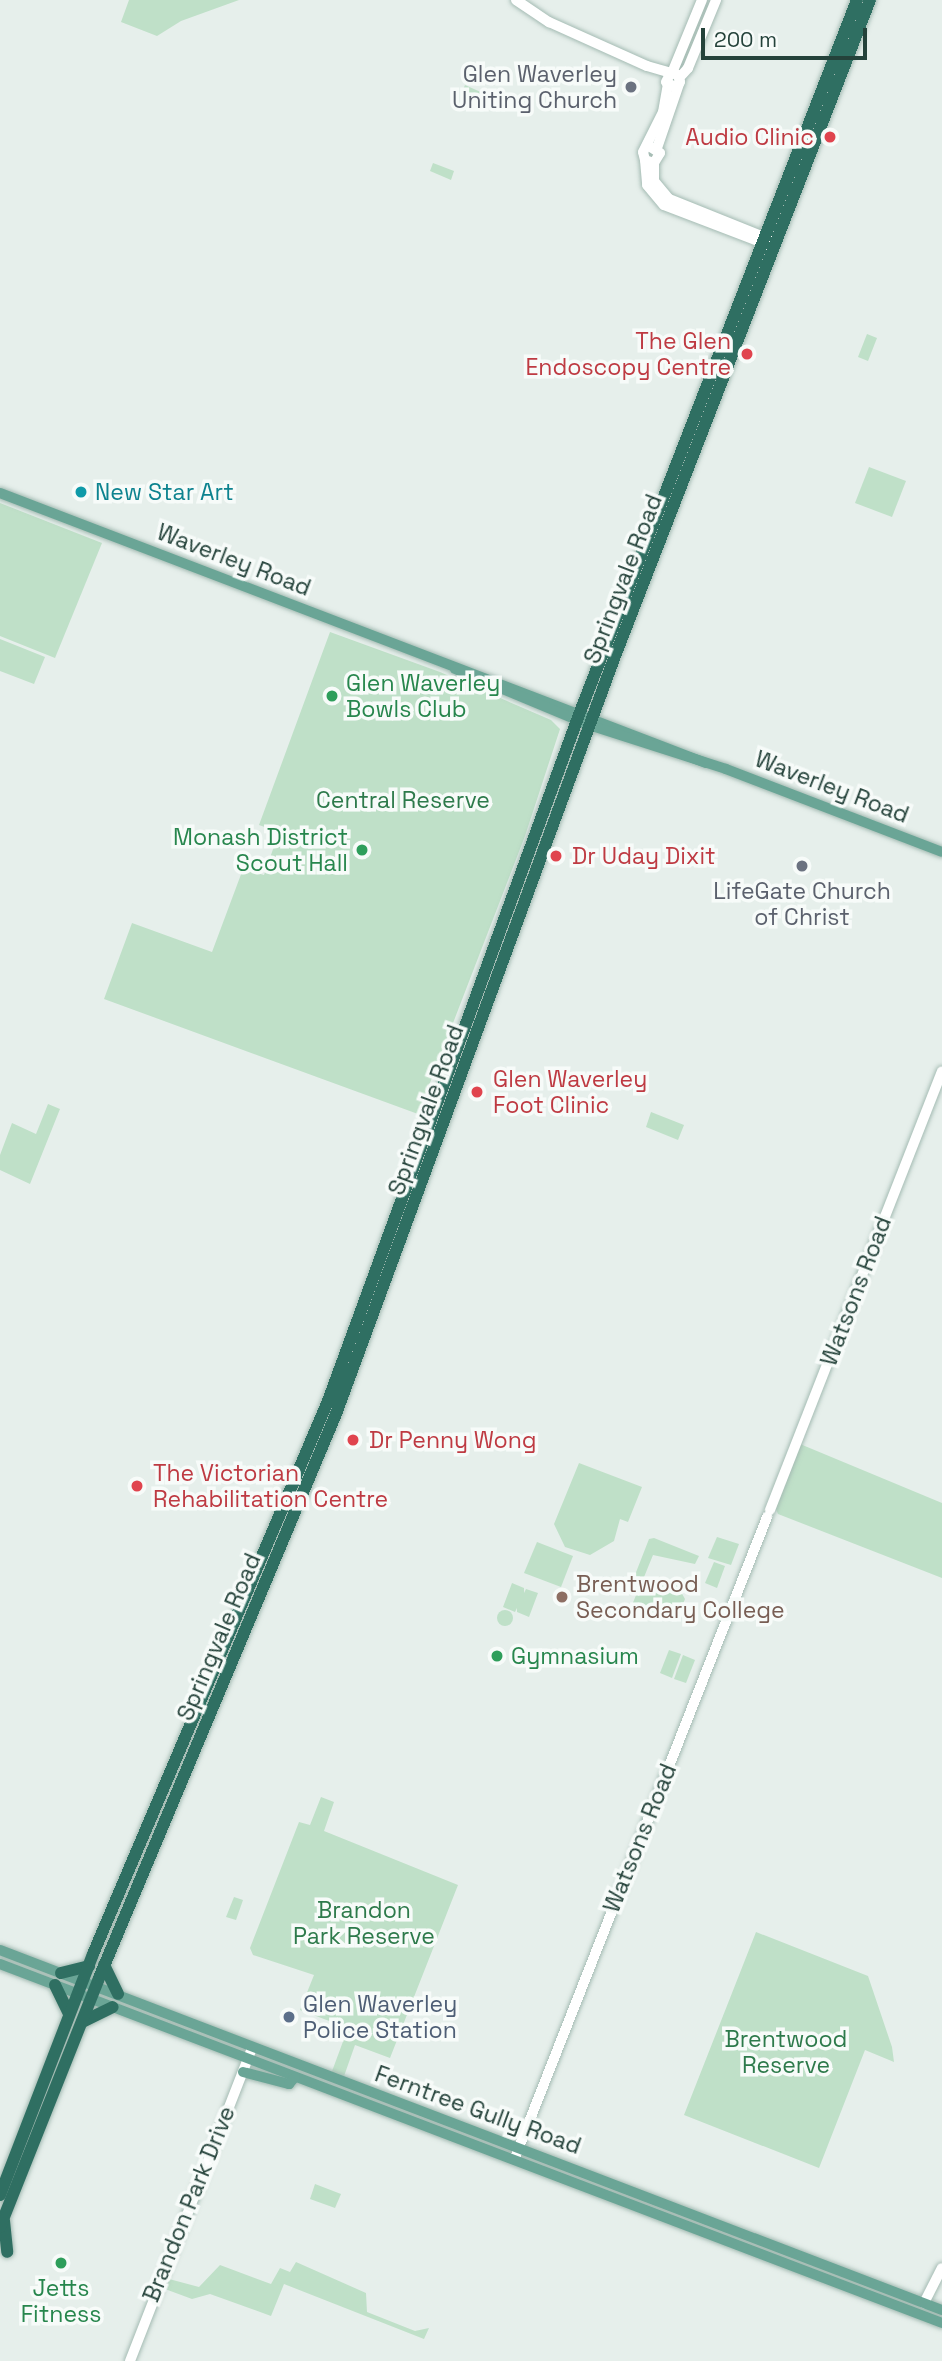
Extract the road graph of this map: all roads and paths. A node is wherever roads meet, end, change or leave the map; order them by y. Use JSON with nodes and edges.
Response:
{"nodes":[{"id":1,"x":516,"y":0,"type":"edge"},
{"id":2,"x":526,"y":0,"type":"edge"},
{"id":3,"x":702,"y":0,"type":"edge"},
{"id":4,"x":716,"y":0,"type":"edge"},
{"id":5,"x":857,"y":0,"type":"edge"},
{"id":6,"x":870,"y":0,"type":"edge"},
{"id":7,"x":536,"y":14,"type":"junction"},
{"id":8,"x":856,"y":20,"type":"junction"},
{"id":9,"x":673,"y":79,"type":"junction"},
{"id":10,"x":769,"y":243,"type":"junction"},
{"id":11,"x":0,"y":493,"type":"edge"},
{"id":12,"x":592,"y":700,"type":"junction"},
{"id":13,"x":563,"y":710,"type":"junction"},
{"id":14,"x":585,"y":719,"type":"junction"},
{"id":15,"x":606,"y":727,"type":"junction"},
{"id":16,"x":584,"y":741,"type":"junction"},
{"id":17,"x":569,"y":743,"type":"junction"},
{"id":18,"x":942,"y":852,"type":"edge"},
{"id":19,"x":942,"y":1072,"type":"edge"},
{"id":20,"x":0,"y":1950,"type":"edge"},
{"id":21,"x":16,"y":1956,"type":"junction"},
{"id":22,"x":104,"y":1965,"type":"junction"},
{"id":23,"x":6,"y":1966,"type":"edge"},
{"id":24,"x":89,"y":1966,"type":"junction"},
{"id":25,"x":61,"y":1973,"type":"junction"},
{"id":26,"x":55,"y":1985,"type":"junction"},
{"id":27,"x":95,"y":1986,"type":"junction"},
{"id":28,"x":80,"y":1987,"type":"junction"},
{"id":29,"x":90,"y":1999,"type":"junction"},
{"id":30,"x":116,"y":2001,"type":"junction"},
{"id":31,"x":69,"y":2014,"type":"junction"},
{"id":32,"x":81,"y":2023,"type":"junction"},
{"id":33,"x":252,"y":2048,"type":"junction"},
{"id":34,"x":232,"y":2053,"type":"junction"},
{"id":35,"x":248,"y":2059,"type":"junction"},
{"id":36,"x":242,"y":2075,"type":"junction"},
{"id":37,"x":295,"y":2077,"type":"junction"},
{"id":38,"x":28,"y":2139,"type":"junction"},
{"id":39,"x":519,"y":2147,"type":"junction"},
{"id":40,"x":515,"y":2159,"type":"junction"},
{"id":41,"x":0,"y":2195,"type":"edge"},
{"id":42,"x":5,"y":2214,"type":"junction"},
{"id":43,"x":0,"y":2227,"type":"edge"},
{"id":44,"x":761,"y":2239,"type":"junction"},
{"id":45,"x":757,"y":2250,"type":"junction"},
{"id":46,"x":7,"y":2252,"type":"dead end"},
{"id":47,"x":942,"y":2268,"type":"edge"},
{"id":48,"x":935,"y":2283,"type":"junction"},
{"id":49,"x":924,"y":2303,"type":"junction"},
{"id":50,"x":939,"y":2309,"type":"edge"},
{"id":51,"x":923,"y":2315,"type":"junction"},
{"id":52,"x":942,"y":2323,"type":"edge"},
{"id":53,"x":130,"y":2361,"type":"edge"}],
"edges":[{"from":1,"to":7,"type":"street"},
{"from":2,"to":7,"type":"street"},
{"from":3,"to":9,"type":"street"},
{"from":4,"to":9,"type":"street"},
{"from":5,"to":8,"type":"highway","name":"Springvale Road"},
{"from":6,"to":8,"type":"highway","name":"Springvale Road"},
{"from":7,"to":9,"type":"street"},
{"from":8,"to":10,"type":"highway","name":"Springvale Road"},
{"from":9,"to":10,"type":"street"},
{"from":10,"to":12,"type":"highway","name":"Springvale Road"},
{"from":11,"to":13,"type":"main road","name":"Waverley Road"},
{"from":12,"to":13,"type":"main road"},
{"from":12,"to":14,"type":"highway","name":"Springvale Road"},
{"from":12,"to":15,"type":"main road"},
{"from":13,"to":14,"type":"main road","name":"Waverley Road"},
{"from":13,"to":17,"type":"main road"},
{"from":14,"to":15,"type":"main road","name":"Waverley Road"},
{"from":14,"to":16,"type":"highway","name":"Springvale Road"},
{"from":14,"to":17,"type":"highway","name":"Springvale Road"},
{"from":15,"to":16,"type":"main road"},
{"from":15,"to":18,"type":"main road","name":"Waverley Road"},
{"from":16,"to":22,"type":"highway","name":"Springvale Road"},
{"from":17,"to":24,"type":"highway","name":"Springvale Road"},
{"from":19,"to":39,"type":"street","name":"Watsons Road"},
{"from":20,"to":21,"type":"main road","name":"Ferntree Gully Road"},
{"from":21,"to":23,"type":"main road"},
{"from":21,"to":25,"type":"main road","name":"Ferntree Gully Road"},
{"from":22,"to":27,"type":"highway","name":"Springvale Road"},
{"from":22,"to":30,"type":"highway"},
{"from":23,"to":26,"type":"main road","name":"Ferntree Gully Road"},
{"from":24,"to":25,"type":"highway"},
{"from":24,"to":28,"type":"highway","name":"Springvale Road"},
{"from":25,"to":28,"type":"main road","name":"Ferntree Gully Road"},
{"from":26,"to":28,"type":"main road","name":"Ferntree Gully Road"},
{"from":26,"to":31,"type":"highway"},
{"from":27,"to":28,"type":"main road","name":"Ferntree Gully Road"},
{"from":27,"to":29,"type":"highway","name":"Springvale Road"},
{"from":27,"to":30,"type":"main road","name":"Ferntree Gully Road"},
{"from":28,"to":29,"type":"main road","name":"Ferntree Gully Road"},
{"from":28,"to":31,"type":"highway","name":"Springvale Road"},
{"from":29,"to":30,"type":"main road","name":"Ferntree Gully Road"},
{"from":29,"to":32,"type":"highway","name":"Springvale Road"},
{"from":30,"to":32,"type":"highway"},
{"from":30,"to":33,"type":"main road","name":"Ferntree Gully Road"},
{"from":30,"to":34,"type":"main road","name":"Ferntree Gully Road"},
{"from":31,"to":38,"type":"highway","name":"Springvale Road"},
{"from":32,"to":38,"type":"highway","name":"Springvale Road"},
{"from":33,"to":35,"type":"street","name":"Brandon Park Drive"},
{"from":33,"to":39,"type":"main road","name":"Ferntree Gully Road"},
{"from":34,"to":35,"type":"main road","name":"Ferntree Gully Road"},
{"from":34,"to":36,"type":"main road"},
{"from":35,"to":36,"type":"street","name":"Brandon Park Drive"},
{"from":35,"to":37,"type":"main road","name":"Ferntree Gully Road"},
{"from":36,"to":37,"type":"main road"},
{"from":36,"to":53,"type":"street","name":"Brandon Park Drive"},
{"from":37,"to":40,"type":"main road","name":"Ferntree Gully Road"},
{"from":38,"to":41,"type":"highway","name":"Springvale Road"},
{"from":38,"to":42,"type":"highway","name":"Springvale Road"},
{"from":39,"to":40,"type":"street","name":"Watsons Road"},
{"from":39,"to":44,"type":"main road","name":"Ferntree Gully Road"},
{"from":40,"to":45,"type":"main road","name":"Ferntree Gully Road"},
{"from":42,"to":43,"type":"highway","name":"Springvale Road"},
{"from":42,"to":46,"type":"highway"},
{"from":44,"to":45,"type":"main road"},
{"from":44,"to":49,"type":"main road","name":"Ferntree Gully Road"},
{"from":45,"to":51,"type":"main road","name":"Ferntree Gully Road"},
{"from":47,"to":48,"type":"street"},
{"from":48,"to":49,"type":"street"},
{"from":48,"to":50,"type":"street"},
{"from":49,"to":50,"type":"main road","name":"Ferntree Gully Road"},
{"from":49,"to":51,"type":"main road"},
{"from":51,"to":52,"type":"main road","name":"Ferntree Gully Road"}]}
